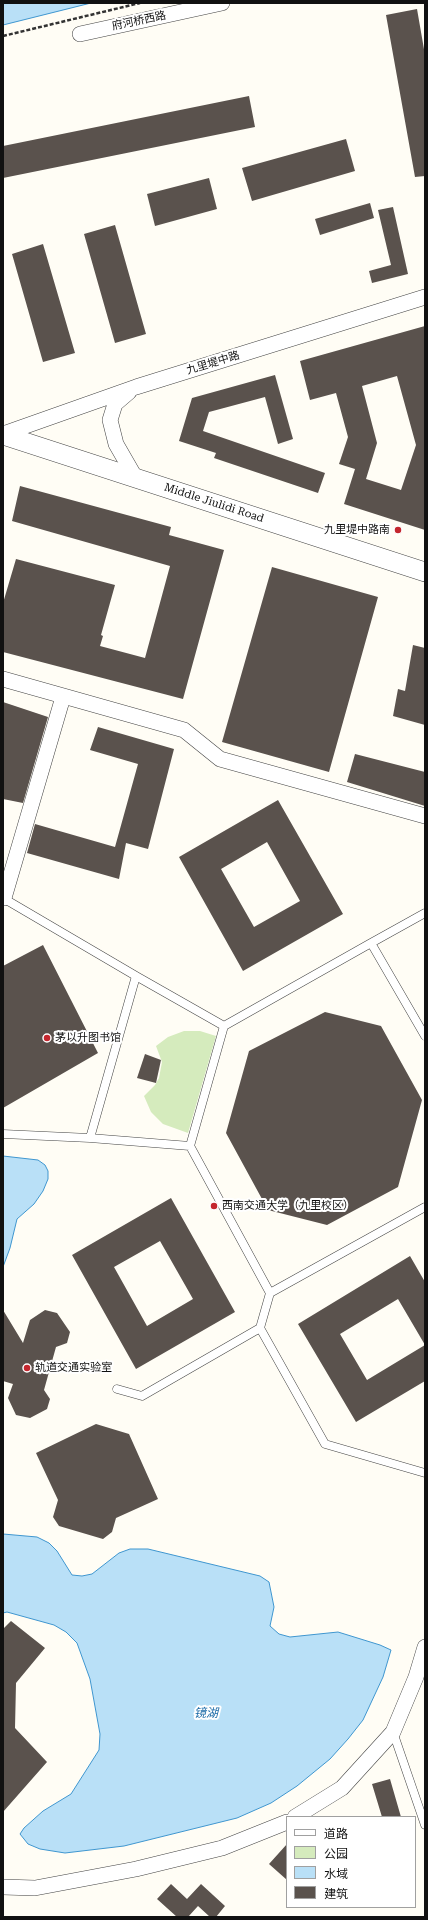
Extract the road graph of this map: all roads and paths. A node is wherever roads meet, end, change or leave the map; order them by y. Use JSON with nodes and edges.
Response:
{"nodes":[{"id":1,"x":140,"y":3,"type":"edge"},
{"id":2,"x":222,"y":3,"type":"edge"},
{"id":3,"x":80,"y":34,"type":"dead end"},
{"id":4,"x":3,"y":36,"type":"edge"},
{"id":5,"x":425,"y":297,"type":"edge"},
{"id":6,"x":136,"y":387,"type":"junction"},
{"id":7,"x":3,"y":434,"type":"edge"},
{"id":8,"x":135,"y":477,"type":"junction"},
{"id":9,"x":425,"y":572,"type":"edge"},
{"id":10,"x":3,"y":679,"type":"edge"},
{"id":11,"x":63,"y":697,"type":"junction"},
{"id":12,"x":425,"y":816,"type":"edge"},
{"id":13,"x":4,"y":898,"type":"edge"},
{"id":14,"x":425,"y":913,"type":"edge"},
{"id":15,"x":371,"y":943,"type":"junction"},
{"id":16,"x":136,"y":976,"type":"junction"},
{"id":17,"x":224,"y":1026,"type":"junction"},
{"id":18,"x":425,"y":1036,"type":"edge"},
{"id":19,"x":3,"y":1134,"type":"edge"},
{"id":20,"x":90,"y":1138,"type":"junction"},
{"id":21,"x":190,"y":1146,"type":"junction"},
{"id":22,"x":424,"y":1205,"type":"edge"},
{"id":23,"x":270,"y":1293,"type":"junction"},
{"id":24,"x":260,"y":1328,"type":"junction"},
{"id":25,"x":117,"y":1389,"type":"dead end"},
{"id":26,"x":425,"y":1472,"type":"edge"},
{"id":27,"x":425,"y":1647,"type":"edge"},
{"id":28,"x":393,"y":1732,"type":"junction"},
{"id":29,"x":297,"y":1816,"type":"edge"},
{"id":30,"x":286,"y":1822,"type":"edge"},
{"id":31,"x":425,"y":1825,"type":"edge"},
{"id":32,"x":3,"y":1887,"type":"edge"}],
"edges":[{"from":1,"to":4,"type":"path"},
{"from":2,"to":3,"type":"street","name":"府河桥西路"},
{"from":5,"to":6,"type":"street","name":"九里堤中路"},
{"from":6,"to":7,"type":"street","name":"九里堤中路"},
{"from":6,"to":8,"type":"street"},
{"from":7,"to":8,"type":"street","name":"Middle Jiulidi Road"},
{"from":8,"to":9,"type":"street","name":"Middle Jiulidi Road"},
{"from":10,"to":11,"type":"street"},
{"from":11,"to":12,"type":"street"},
{"from":11,"to":13,"type":"street"},
{"from":13,"to":16,"type":"lane"},
{"from":14,"to":15,"type":"lane"},
{"from":15,"to":17,"type":"lane"},
{"from":15,"to":18,"type":"lane"},
{"from":16,"to":17,"type":"lane"},
{"from":16,"to":20,"type":"lane"},
{"from":17,"to":21,"type":"lane"},
{"from":19,"to":20,"type":"lane"},
{"from":20,"to":21,"type":"lane"},
{"from":21,"to":23,"type":"lane"},
{"from":22,"to":23,"type":"lane"},
{"from":23,"to":24,"type":"lane"},
{"from":24,"to":25,"type":"lane"},
{"from":24,"to":26,"type":"lane"},
{"from":27,"to":28,"type":"street"},
{"from":28,"to":29,"type":"street"},
{"from":28,"to":31,"type":"lane"},
{"from":30,"to":32,"type":"street"}]}
